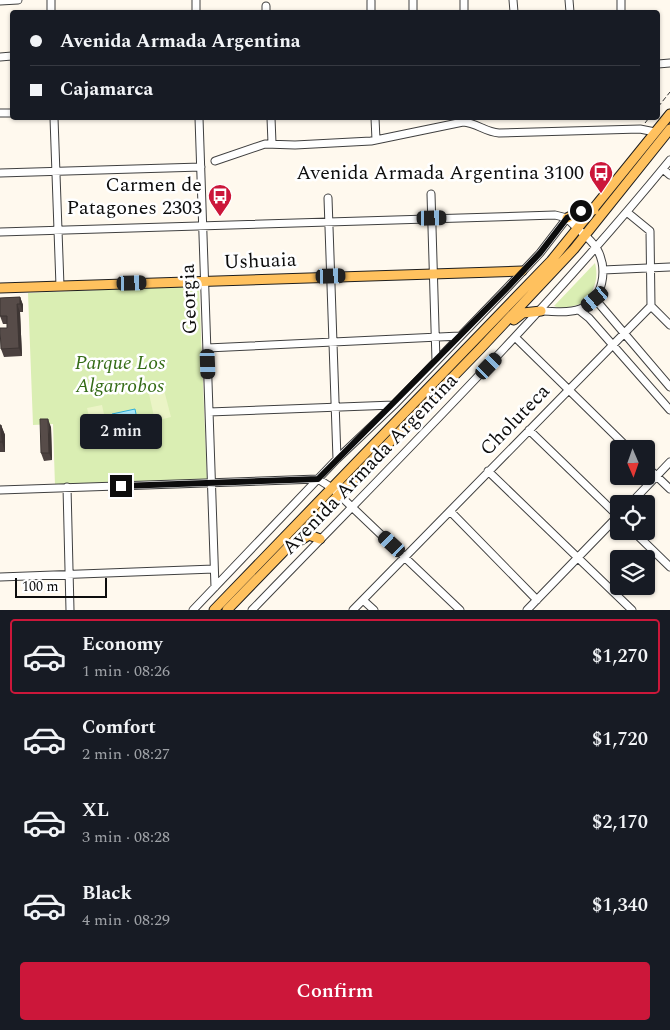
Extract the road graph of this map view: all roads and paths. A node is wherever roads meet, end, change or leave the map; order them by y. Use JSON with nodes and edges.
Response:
{"nodes":[{"id":1,"x":18,"y":0,"type":"edge"},
{"id":2,"x":0,"y":1,"type":"edge"},
{"id":3,"x":670,"y":92,"type":"edge"},
{"id":4,"x":660,"y":104,"type":"edge"},
{"id":5,"x":670,"y":114,"type":"edge"},
{"id":6,"x":54,"y":120,"type":"edge"},
{"id":7,"x":199,"y":120,"type":"edge"},
{"id":8,"x":271,"y":120,"type":"edge"},
{"id":9,"x":375,"y":120,"type":"edge"},
{"id":10,"x":670,"y":129,"type":"edge"},
{"id":11,"x":655,"y":132,"type":"junction"},
{"id":12,"x":376,"y":140,"type":"junction"},
{"id":13,"x":272,"y":144,"type":"junction"},
{"id":14,"x":670,"y":160,"type":"edge"},
{"id":15,"x":215,"y":161,"type":"dead end"},
{"id":16,"x":201,"y":167,"type":"junction"},
{"id":17,"x":663,"y":169,"type":"junction"},
{"id":18,"x":56,"y":172,"type":"junction"},
{"id":19,"x":0,"y":173,"type":"edge"},
{"id":20,"x":670,"y":175,"type":"edge"},
{"id":21,"x":431,"y":194,"type":"dead end"},
{"id":22,"x":328,"y":198,"type":"dead end"},
{"id":23,"x":594,"y":210,"type":"junction"},
{"id":24,"x":628,"y":213,"type":"junction"},
{"id":25,"x":432,"y":218,"type":"junction"},
{"id":26,"x":567,"y":218,"type":"junction"},
{"id":27,"x":329,"y":221,"type":"junction"},
{"id":28,"x":204,"y":224,"type":"junction"},
{"id":29,"x":59,"y":230,"type":"junction"},
{"id":30,"x":0,"y":232,"type":"edge"},
{"id":31,"x":581,"y":233,"type":"junction"},
{"id":32,"x":597,"y":249,"type":"junction"},
{"id":33,"x":670,"y":267,"type":"edge"},
{"id":34,"x":651,"y":268,"type":"junction"},
{"id":35,"x":603,"y":270,"type":"junction"},
{"id":36,"x":522,"y":271,"type":"junction"},
{"id":37,"x":433,"y":273,"type":"junction"},
{"id":38,"x":331,"y":276,"type":"junction"},
{"id":39,"x":205,"y":281,"type":"junction"},
{"id":40,"x":60,"y":286,"type":"junction"},
{"id":41,"x":0,"y":288,"type":"edge"},
{"id":42,"x":595,"y":299,"type":"junction"},
{"id":43,"x":651,"y":306,"type":"junction"},
{"id":44,"x":541,"y":310,"type":"junction"},
{"id":45,"x":579,"y":310,"type":"junction"},
{"id":46,"x":670,"y":325,"type":"edge"},
{"id":47,"x":622,"y":333,"type":"junction"},
{"id":48,"x":460,"y":336,"type":"junction"},
{"id":49,"x":434,"y":338,"type":"junction"},
{"id":50,"x":516,"y":338,"type":"junction"},
{"id":51,"x":333,"y":342,"type":"junction"},
{"id":52,"x":612,"y":344,"type":"junction"},
{"id":53,"x":207,"y":348,"type":"junction"},
{"id":54,"x":480,"y":349,"type":"junction"},
{"id":55,"x":436,"y":361,"type":"junction"},
{"id":56,"x":670,"y":387,"type":"edge"},
{"id":57,"x":568,"y":388,"type":"junction"},
{"id":58,"x":394,"y":405,"type":"junction"},
{"id":59,"x":335,"y":407,"type":"junction"},
{"id":60,"x":670,"y":410,"type":"edge"},
{"id":61,"x":209,"y":412,"type":"junction"},
{"id":62,"x":529,"y":430,"type":"junction"},
{"id":63,"x":620,"y":440,"type":"edge"},
{"id":64,"x":337,"y":459,"type":"junction"},
{"id":65,"x":670,"y":462,"type":"edge"},
{"id":66,"x":488,"y":471,"type":"junction"},
{"id":67,"x":656,"y":476,"type":"junction"},
{"id":68,"x":318,"y":479,"type":"junction"},
{"id":69,"x":211,"y":483,"type":"junction"},
{"id":70,"x":67,"y":487,"type":"junction"},
{"id":71,"x":0,"y":490,"type":"edge"},
{"id":72,"x":670,"y":490,"type":"edge"},
{"id":73,"x":336,"y":491,"type":"junction"},
{"id":74,"x":638,"y":495,"type":"edge"},
{"id":75,"x":352,"y":507,"type":"junction"},
{"id":76,"x":610,"y":508,"type":"edge"},
{"id":77,"x":450,"y":510,"type":"junction"},
{"id":78,"x":610,"y":524,"type":"edge"},
{"id":79,"x":320,"y":539,"type":"junction"},
{"id":80,"x":642,"y":540,"type":"edge"},
{"id":81,"x":406,"y":556,"type":"junction"},
{"id":82,"x":279,"y":558,"type":"junction"},
{"id":83,"x":578,"y":558,"type":"junction"},
{"id":84,"x":670,"y":567,"type":"edge"},
{"id":85,"x":214,"y":569,"type":"junction"},
{"id":86,"x":69,"y":574,"type":"junction"},
{"id":87,"x":0,"y":576,"type":"edge"},
{"id":88,"x":215,"y":587,"type":"junction"},
{"id":89,"x":363,"y":600,"type":"junction"},
{"id":90,"x":537,"y":600,"type":"junction"},
{"id":91,"x":70,"y":610,"type":"edge"},
{"id":92,"x":193,"y":610,"type":"edge"},
{"id":93,"x":214,"y":610,"type":"edge"},
{"id":94,"x":227,"y":610,"type":"edge"},
{"id":95,"x":252,"y":610,"type":"edge"},
{"id":96,"x":353,"y":610,"type":"edge"},
{"id":97,"x":374,"y":610,"type":"edge"},
{"id":98,"x":460,"y":610,"type":"edge"},
{"id":99,"x":527,"y":610,"type":"edge"},
{"id":100,"x":632,"y":610,"type":"edge"}],
"edges":[{"from":1,"to":2,"type":"street"},
{"from":3,"to":4,"type":"path"},
{"from":5,"to":11,"type":"main road","name":"Avenida Armada Argentina"},
{"from":6,"to":18,"type":"street"},
{"from":7,"to":16,"type":"street","name":"Georgia"},
{"from":8,"to":13,"type":"street"},
{"from":9,"to":12,"type":"street"},
{"from":10,"to":31,"type":"main road","name":"Avenida Armada Argentina"},
{"from":11,"to":12,"type":"street"},
{"from":11,"to":23,"type":"main road","name":"Avenida Armada Argentina"},
{"from":12,"to":13,"type":"street"},
{"from":13,"to":15,"type":"street"},
{"from":14,"to":17,"type":"street","name":"Avenida Armada Argentina"},
{"from":16,"to":18,"type":"street"},
{"from":16,"to":28,"type":"street","name":"Georgia"},
{"from":17,"to":20,"type":"street"},
{"from":17,"to":24,"type":"street","name":"Avenida Armada Argentina"},
{"from":18,"to":19,"type":"street"},
{"from":18,"to":29,"type":"street"},
{"from":21,"to":25,"type":"street"},
{"from":22,"to":27,"type":"street"},
{"from":23,"to":26,"type":"main road"},
{"from":23,"to":31,"type":"main road","name":"Avenida Armada Argentina"},
{"from":24,"to":32,"type":"street","name":"Avenida Armada Argentina"},
{"from":24,"to":34,"type":"street"},
{"from":25,"to":26,"type":"street"},
{"from":25,"to":27,"type":"street"},
{"from":25,"to":37,"type":"street"},
{"from":26,"to":31,"type":"street"},
{"from":26,"to":36,"type":"street","name":"Avenida Armada Argentina"},
{"from":27,"to":28,"type":"street"},
{"from":27,"to":38,"type":"street"},
{"from":28,"to":29,"type":"street"},
{"from":28,"to":39,"type":"street","name":"Georgia"},
{"from":29,"to":30,"type":"street"},
{"from":29,"to":40,"type":"street"},
{"from":31,"to":32,"type":"street"},
{"from":31,"to":54,"type":"main road","name":"Avenida Armada Argentina"},
{"from":31,"to":73,"type":"main road","name":"Avenida Armada Argentina"},
{"from":32,"to":35,"type":"street"},
{"from":32,"to":44,"type":"street","name":"Avenida Armada Argentina"},
{"from":33,"to":34,"type":"street"},
{"from":34,"to":35,"type":"street"},
{"from":34,"to":43,"type":"street"},
{"from":35,"to":42,"type":"street"},
{"from":36,"to":37,"type":"main road","name":"Ushuaia"},
{"from":36,"to":48,"type":"street","name":"Avenida Armada Argentina"},
{"from":37,"to":38,"type":"main road","name":"Ushuaia"},
{"from":37,"to":49,"type":"street"},
{"from":38,"to":39,"type":"main road","name":"Ushuaia"},
{"from":38,"to":51,"type":"street"},
{"from":39,"to":40,"type":"main road","name":"Ushuaia"},
{"from":39,"to":53,"type":"street","name":"Georgia"},
{"from":40,"to":41,"type":"main road","name":"Ushuaia"},
{"from":42,"to":45,"type":"street"},
{"from":42,"to":47,"type":"street"},
{"from":43,"to":46,"type":"street"},
{"from":43,"to":47,"type":"street","name":"Choluteca"},
{"from":44,"to":45,"type":"street"},
{"from":44,"to":50,"type":"street","name":"Avenida Armada Argentina"},
{"from":44,"to":54,"type":"main road"},
{"from":45,"to":52,"type":"street"},
{"from":47,"to":52,"type":"street","name":"Choluteca"},
{"from":47,"to":56,"type":"street"},
{"from":48,"to":49,"type":"street"},
{"from":48,"to":55,"type":"street","name":"Avenida Armada Argentina"},
{"from":49,"to":51,"type":"street"},
{"from":49,"to":55,"type":"street"},
{"from":50,"to":57,"type":"street"},
{"from":50,"to":75,"type":"street","name":"Avenida Armada Argentina"},
{"from":51,"to":53,"type":"street"},
{"from":51,"to":59,"type":"street"},
{"from":52,"to":57,"type":"street","name":"Choluteca"},
{"from":52,"to":60,"type":"street"},
{"from":53,"to":61,"type":"street","name":"Georgia"},
{"from":54,"to":73,"type":"main road","name":"Avenida Armada Argentina"},
{"from":55,"to":58,"type":"street","name":"Avenida Armada Argentina"},
{"from":57,"to":62,"type":"street","name":"Choluteca"},
{"from":57,"to":63,"type":"street"},
{"from":58,"to":59,"type":"street"},
{"from":58,"to":64,"type":"street","name":"Avenida Armada Argentina"},
{"from":59,"to":61,"type":"street"},
{"from":59,"to":64,"type":"street"},
{"from":61,"to":69,"type":"street","name":"Georgia"},
{"from":62,"to":66,"type":"street","name":"Choluteca"},
{"from":62,"to":76,"type":"street"},
{"from":64,"to":68,"type":"street","name":"Avenida Armada Argentina"},
{"from":65,"to":67,"type":"street"},
{"from":66,"to":77,"type":"street","name":"Choluteca"},
{"from":66,"to":83,"type":"street"},
{"from":67,"to":72,"type":"street"},
{"from":67,"to":74,"type":"street"},
{"from":68,"to":69,"type":"street"},
{"from":68,"to":73,"type":"street"},
{"from":68,"to":88,"type":"street","name":"Avenida Armada Argentina"},
{"from":69,"to":70,"type":"street"},
{"from":69,"to":85,"type":"street","name":"Georgia"},
{"from":70,"to":71,"type":"street"},
{"from":70,"to":86,"type":"street"},
{"from":73,"to":75,"type":"street"},
{"from":73,"to":82,"type":"main road","name":"Avenida Armada Argentina"},
{"from":73,"to":93,"type":"main road","name":"Avenida Armada Argentina"},
{"from":75,"to":79,"type":"street","name":"Avenida Armada Argentina"},
{"from":75,"to":81,"type":"street"},
{"from":77,"to":81,"type":"street","name":"Choluteca"},
{"from":77,"to":90,"type":"street"},
{"from":78,"to":83,"type":"street"},
{"from":79,"to":82,"type":"main road"},
{"from":79,"to":95,"type":"street","name":"Avenida Armada Argentina"},
{"from":80,"to":84,"type":"street"},
{"from":81,"to":89,"type":"street","name":"Choluteca"},
{"from":81,"to":98,"type":"street"},
{"from":82,"to":94,"type":"main road","name":"Avenida Armada Argentina"},
{"from":83,"to":90,"type":"street"},
{"from":83,"to":100,"type":"street"},
{"from":85,"to":86,"type":"street"},
{"from":85,"to":88,"type":"street","name":"Georgia"},
{"from":86,"to":87,"type":"street"},
{"from":86,"to":91,"type":"street"},
{"from":88,"to":92,"type":"street","name":"Avenida Armada Argentina"},
{"from":89,"to":96,"type":"street","name":"Choluteca"},
{"from":89,"to":97,"type":"street"},
{"from":90,"to":99,"type":"street"}]}
